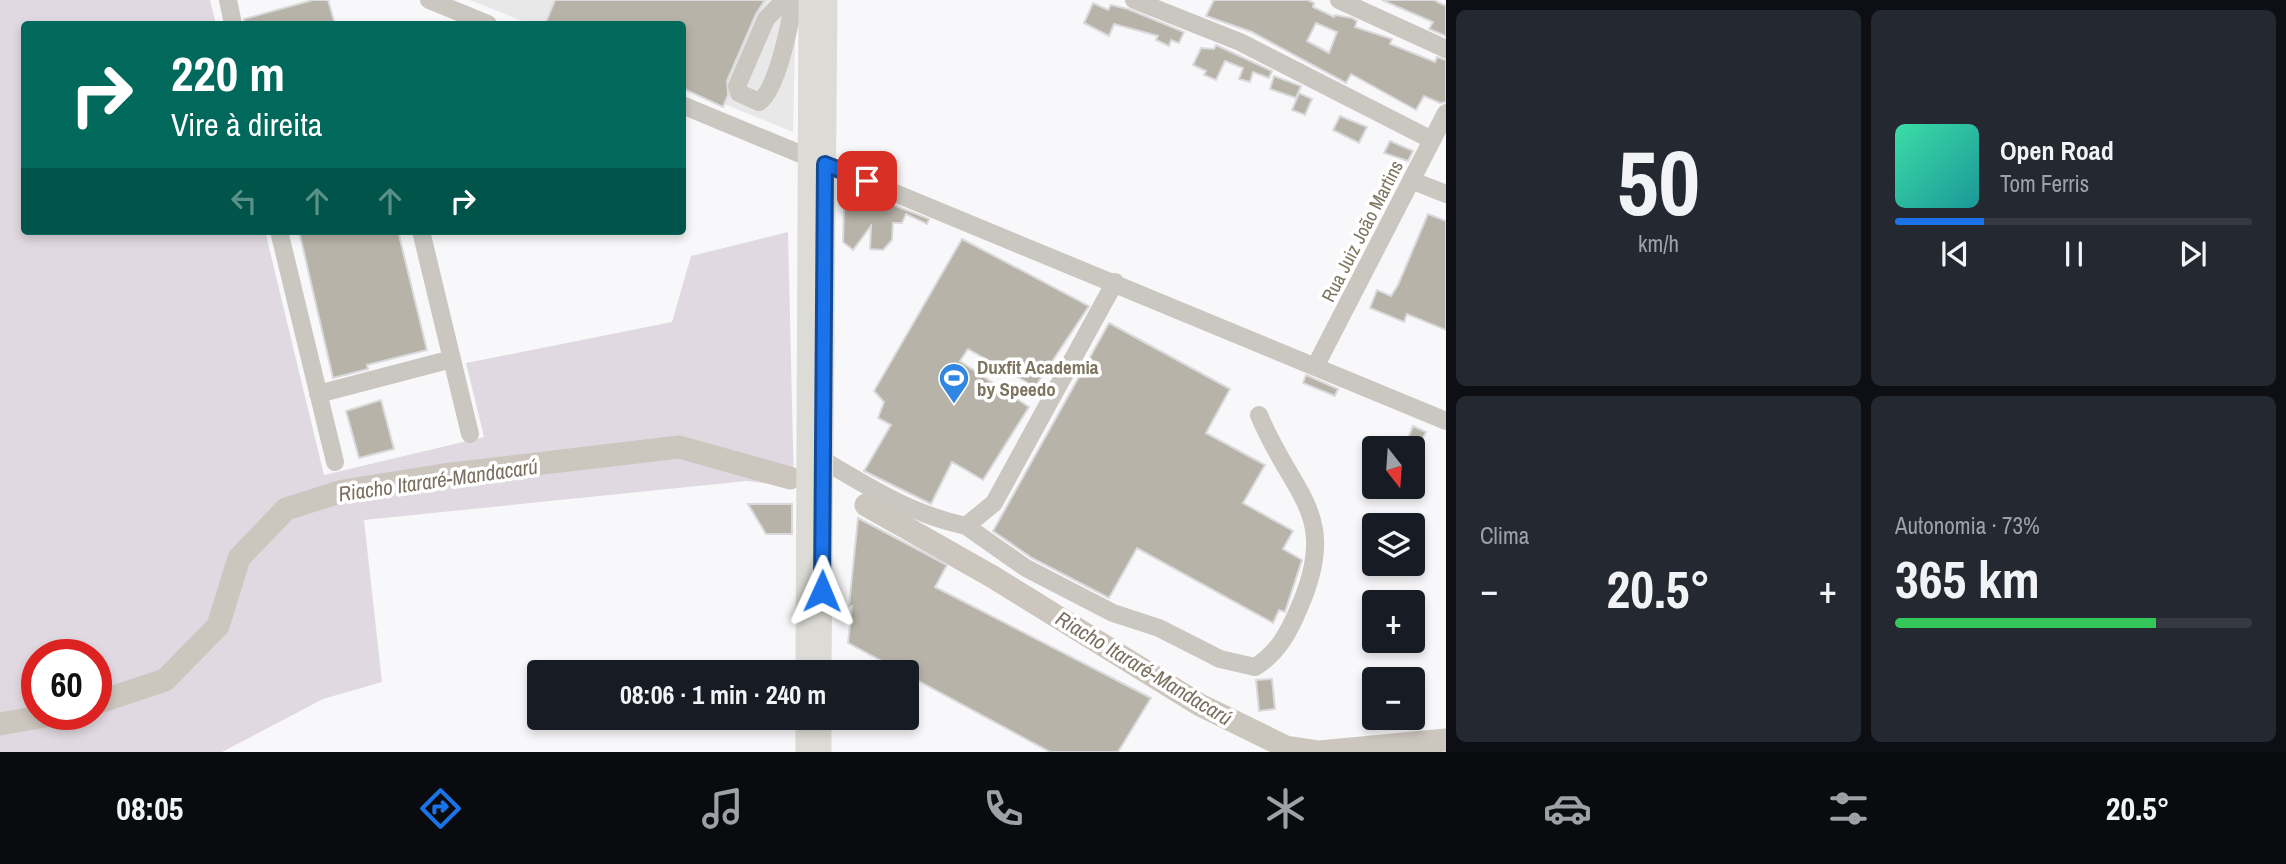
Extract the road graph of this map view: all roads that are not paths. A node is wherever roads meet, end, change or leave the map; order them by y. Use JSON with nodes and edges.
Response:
{"nodes":[{"id":1,"x":228,"y":0,"type":"edge"},
{"id":2,"x":429,"y":0,"type":"edge"},
{"id":3,"x":806,"y":0,"type":"edge"},
{"id":4,"x":1134,"y":0,"type":"edge"},
{"id":5,"x":1339,"y":0,"type":"edge"},
{"id":6,"x":779,"y":3,"type":"edge"},
{"id":7,"x":232,"y":21,"type":"edge"},
{"id":8,"x":481,"y":21,"type":"edge"},
{"id":9,"x":1446,"y":49,"type":"edge"},
{"id":10,"x":686,"y":107,"type":"edge"},
{"id":11,"x":1446,"y":113,"type":"edge"},
{"id":12,"x":1432,"y":140,"type":"junction"},
{"id":13,"x":817,"y":160,"type":"junction"},
{"id":14,"x":1413,"y":181,"type":"junction"},
{"id":15,"x":1446,"y":194,"type":"edge"},
{"id":16,"x":280,"y":235,"type":"edge"},
{"id":17,"x":422,"y":235,"type":"edge"},
{"id":18,"x":1115,"y":282,"type":"junction"},
{"id":19,"x":452,"y":359,"type":"junction"},
{"id":20,"x":1315,"y":367,"type":"junction"},
{"id":21,"x":318,"y":394,"type":"junction"},
{"id":22,"x":1259,"y":415,"type":"dead end"},
{"id":23,"x":1446,"y":421,"type":"edge"},
{"id":24,"x":470,"y":434,"type":"dead end"},
{"id":25,"x":823,"y":460,"type":"junction"},
{"id":26,"x":335,"y":462,"type":"dead end"},
{"id":27,"x":965,"y":526,"type":"junction"},
{"id":28,"x":814,"y":551,"type":"junction"},
{"id":29,"x":814,"y":591,"type":"junction"},
{"id":30,"x":807,"y":660,"type":"edge"},
{"id":31,"x":820,"y":660,"type":"edge"},
{"id":32,"x":806,"y":730,"type":"edge"},
{"id":33,"x":821,"y":730,"type":"edge"},
{"id":34,"x":806,"y":752,"type":"edge"},
{"id":35,"x":821,"y":752,"type":"edge"}],
"edges":[{"from":1,"to":7,"type":"street"},
{"from":2,"to":8,"type":"street"},
{"from":3,"to":6,"type":"street"},
{"from":3,"to":13,"type":"main road"},
{"from":4,"to":12,"type":"street"},
{"from":5,"to":9,"type":"street"},
{"from":10,"to":13,"type":"street"},
{"from":11,"to":12,"type":"street","name":"Rua Juiz João Martins"},
{"from":12,"to":14,"type":"street","name":"Rua Juiz João Martins"},
{"from":13,"to":18,"type":"street"},
{"from":13,"to":25,"type":"main road"},
{"from":13,"to":28,"type":"main road"},
{"from":14,"to":15,"type":"street"},
{"from":14,"to":20,"type":"street","name":"Rua Juiz João Martins"},
{"from":16,"to":21,"type":"street"},
{"from":17,"to":19,"type":"street"},
{"from":18,"to":20,"type":"street"},
{"from":18,"to":27,"type":"street"},
{"from":19,"to":21,"type":"street"},
{"from":19,"to":24,"type":"street"},
{"from":20,"to":23,"type":"street"},
{"from":21,"to":26,"type":"street"},
{"from":22,"to":27,"type":"street"},
{"from":25,"to":27,"type":"street"},
{"from":25,"to":28,"type":"main road"},
{"from":28,"to":29,"type":"main road"},
{"from":29,"to":30,"type":"main road"},
{"from":29,"to":31,"type":"main road"},
{"from":32,"to":34,"type":"main road"},
{"from":33,"to":35,"type":"main road"}]}
